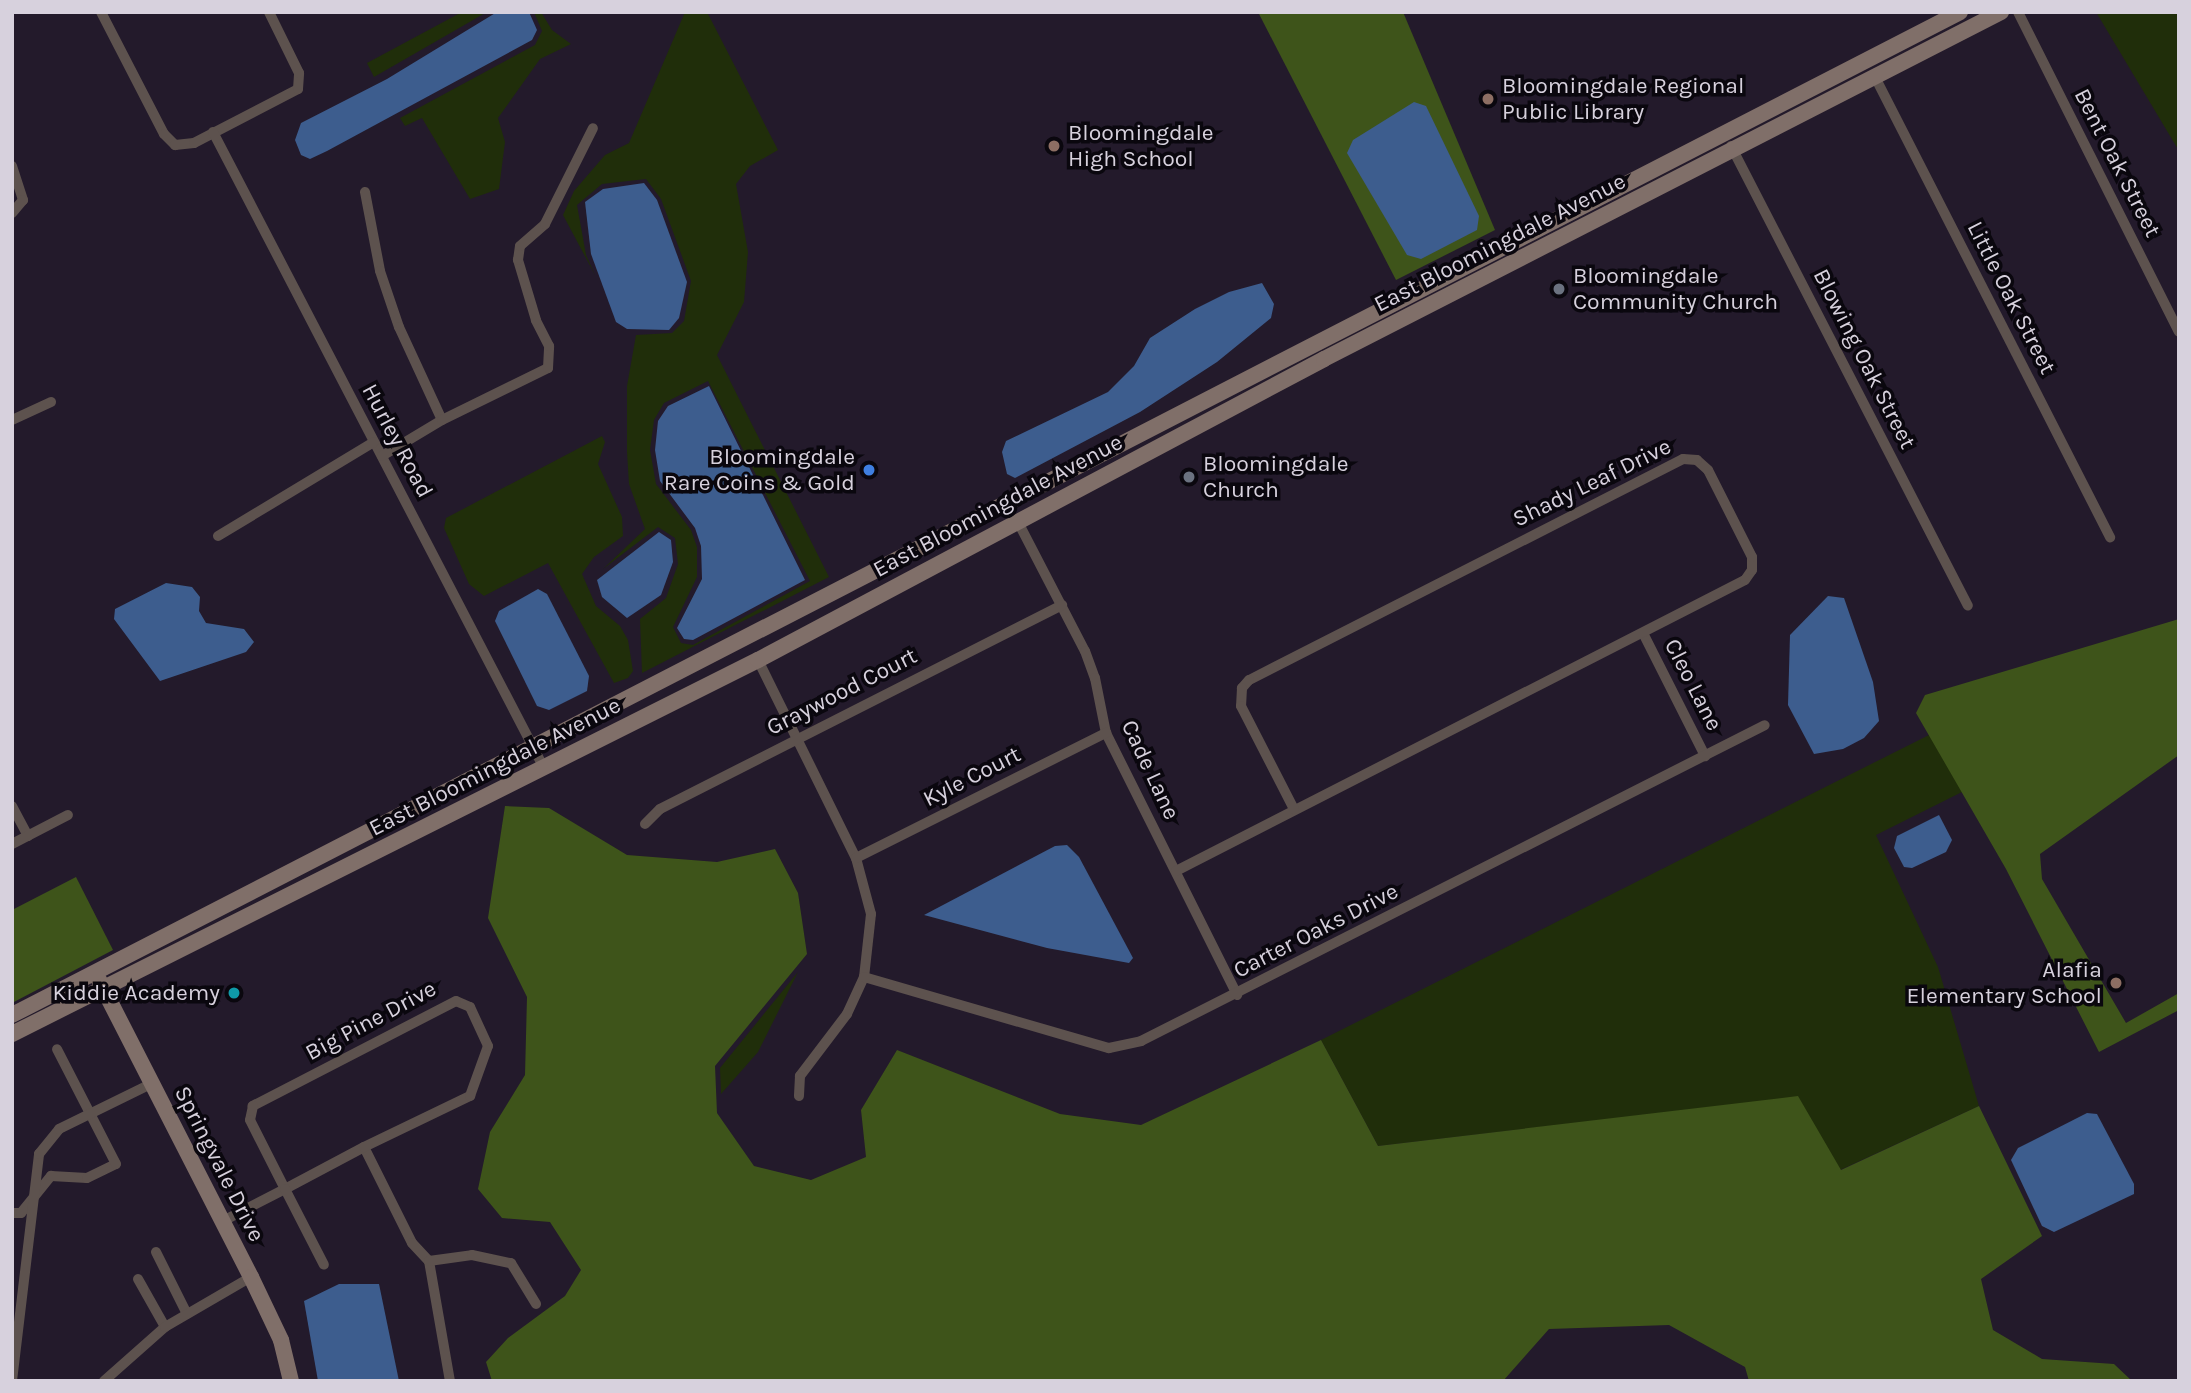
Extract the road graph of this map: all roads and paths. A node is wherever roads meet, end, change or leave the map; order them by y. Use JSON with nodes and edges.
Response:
{"nodes":[{"id":1,"x":101,"y":12,"type":"edge"},
{"id":2,"x":270,"y":12,"type":"edge"},
{"id":3,"x":1960,"y":12,"type":"edge"},
{"id":4,"x":2001,"y":12,"type":"edge"},
{"id":5,"x":2018,"y":12,"type":"edge"},
{"id":6,"x":1875,"y":77,"type":"junction"},
{"id":7,"x":593,"y":128,"type":"dead end"},
{"id":8,"x":1723,"y":131,"type":"junction"},
{"id":9,"x":213,"y":132,"type":"junction"},
{"id":10,"x":1733,"y":150,"type":"junction"},
{"id":11,"x":12,"y":166,"type":"edge"},
{"id":12,"x":365,"y":192,"type":"dead end"},
{"id":13,"x":12,"y":213,"type":"edge"},
{"id":14,"x":2179,"y":332,"type":"edge"},
{"id":15,"x":1315,"y":341,"type":"junction"},
{"id":16,"x":1324,"y":359,"type":"junction"},
{"id":17,"x":51,"y":402,"type":"dead end"},
{"id":18,"x":442,"y":419,"type":"junction"},
{"id":19,"x":12,"y":420,"type":"edge"},
{"id":20,"x":374,"y":442,"type":"junction"},
{"id":21,"x":382,"y":456,"type":"junction"},
{"id":22,"x":1008,"y":503,"type":"junction"},
{"id":23,"x":1018,"y":522,"type":"junction"},
{"id":24,"x":218,"y":536,"type":"dead end"},
{"id":25,"x":2110,"y":537,"type":"dead end"},
{"id":26,"x":845,"y":589,"type":"junction"},
{"id":27,"x":1062,"y":605,"type":"junction"},
{"id":28,"x":1968,"y":606,"type":"dead end"},
{"id":29,"x":846,"y":613,"type":"junction"},
{"id":30,"x":1643,"y":633,"type":"junction"},
{"id":31,"x":758,"y":660,"type":"junction"},
{"id":32,"x":1765,"y":725,"type":"dead end"},
{"id":33,"x":1106,"y":733,"type":"junction"},
{"id":34,"x":797,"y":738,"type":"junction"},
{"id":35,"x":534,"y":749,"type":"junction"},
{"id":36,"x":1705,"y":756,"type":"junction"},
{"id":37,"x":544,"y":768,"type":"junction"},
{"id":38,"x":12,"y":806,"type":"edge"},
{"id":39,"x":1294,"y":809,"type":"junction"},
{"id":40,"x":68,"y":815,"type":"dead end"},
{"id":41,"x":645,"y":824,"type":"dead end"},
{"id":42,"x":28,"y":836,"type":"junction"},
{"id":43,"x":12,"y":844,"type":"edge"},
{"id":44,"x":856,"y":858,"type":"junction"},
{"id":45,"x":1176,"y":871,"type":"junction"},
{"id":46,"x":96,"y":972,"type":"junction"},
{"id":47,"x":864,"y":977,"type":"junction"},
{"id":48,"x":104,"y":988,"type":"junction"},
{"id":49,"x":1237,"y":995,"type":"junction"},
{"id":50,"x":12,"y":1015,"type":"edge"},
{"id":51,"x":12,"y":1034,"type":"edge"},
{"id":52,"x":57,"y":1049,"type":"dead end"},
{"id":53,"x":153,"y":1083,"type":"junction"},
{"id":54,"x":799,"y":1097,"type":"dead end"},
{"id":55,"x":89,"y":1113,"type":"junction"},
{"id":56,"x":364,"y":1147,"type":"junction"},
{"id":57,"x":285,"y":1189,"type":"junction"},
{"id":58,"x":38,"y":1195,"type":"junction"},
{"id":59,"x":12,"y":1213,"type":"edge"},
{"id":60,"x":222,"y":1222,"type":"junction"},
{"id":61,"x":156,"y":1252,"type":"dead end"},
{"id":62,"x":429,"y":1261,"type":"junction"},
{"id":63,"x":324,"y":1265,"type":"dead end"},
{"id":64,"x":251,"y":1277,"type":"junction"},
{"id":65,"x":138,"y":1279,"type":"dead end"},
{"id":66,"x":537,"y":1304,"type":"dead end"},
{"id":67,"x":187,"y":1314,"type":"junction"},
{"id":68,"x":165,"y":1327,"type":"junction"},
{"id":69,"x":15,"y":1341,"type":"edge"},
{"id":70,"x":16,"y":1378,"type":"edge"},
{"id":71,"x":104,"y":1381,"type":"edge"},
{"id":72,"x":291,"y":1381,"type":"edge"},
{"id":73,"x":450,"y":1381,"type":"edge"}],
"edges":[{"from":1,"to":9,"type":"street"},
{"from":2,"to":9,"type":"street"},
{"from":3,"to":8,"type":"main road","name":"East Bloomingdale Avenue"},
{"from":4,"to":6,"type":"main road","name":"East Bloomingdale Avenue"},
{"from":5,"to":14,"type":"street","name":"Bent Oak Street"},
{"from":6,"to":10,"type":"main road","name":"East Bloomingdale Avenue"},
{"from":6,"to":25,"type":"street","name":"Little Oak Street"},
{"from":7,"to":18,"type":"street"},
{"from":8,"to":10,"type":"street","name":"Blowing Oak Street"},
{"from":8,"to":15,"type":"main road","name":"East Bloomingdale Avenue"},
{"from":9,"to":20,"type":"street","name":"Hurley Road"},
{"from":10,"to":16,"type":"main road","name":"East Bloomingdale Avenue"},
{"from":10,"to":28,"type":"street","name":"Blowing Oak Street"},
{"from":11,"to":13,"type":"street"},
{"from":12,"to":18,"type":"street"},
{"from":15,"to":16,"type":"main road"},
{"from":15,"to":22,"type":"main road","name":"East Bloomingdale Avenue"},
{"from":16,"to":23,"type":"main road","name":"East Bloomingdale Avenue"},
{"from":17,"to":19,"type":"street"},
{"from":18,"to":21,"type":"street"},
{"from":20,"to":21,"type":"street","name":"Hurley Road"},
{"from":20,"to":24,"type":"street"},
{"from":21,"to":35,"type":"street","name":"Hurley Road"},
{"from":22,"to":23,"type":"main road"},
{"from":22,"to":26,"type":"main road","name":"East Bloomingdale Avenue"},
{"from":23,"to":27,"type":"street","name":"Cade Lane"},
{"from":23,"to":29,"type":"main road","name":"East Bloomingdale Avenue"},
{"from":26,"to":29,"type":"main road"},
{"from":26,"to":35,"type":"main road","name":"East Bloomingdale Avenue"},
{"from":27,"to":33,"type":"street","name":"Cade Lane"},
{"from":27,"to":34,"type":"street","name":"Graywood Court"},
{"from":29,"to":31,"type":"main road","name":"East Bloomingdale Avenue"},
{"from":30,"to":36,"type":"street","name":"Cleo Lane"},
{"from":30,"to":39,"type":"street","name":"Shady Leaf Drive"},
{"from":30,"to":39,"type":"street","name":"Shady Leaf Drive"},
{"from":31,"to":34,"type":"street"},
{"from":31,"to":37,"type":"main road","name":"East Bloomingdale Avenue"},
{"from":32,"to":36,"type":"street","name":"Carter Oaks Drive"},
{"from":33,"to":44,"type":"street","name":"Kyle Court"},
{"from":33,"to":45,"type":"street","name":"Cade Lane"},
{"from":34,"to":41,"type":"street","name":"Graywood Court"},
{"from":34,"to":44,"type":"street"},
{"from":35,"to":37,"type":"street","name":"Hurley Road"},
{"from":35,"to":46,"type":"main road","name":"East Bloomingdale Avenue"},
{"from":36,"to":49,"type":"street","name":"Carter Oaks Drive"},
{"from":37,"to":48,"type":"main road","name":"East Bloomingdale Avenue"},
{"from":38,"to":42,"type":"street"},
{"from":39,"to":45,"type":"street","name":"Shady Leaf Drive"},
{"from":40,"to":42,"type":"street"},
{"from":42,"to":43,"type":"street"},
{"from":44,"to":47,"type":"street"},
{"from":45,"to":49,"type":"street","name":"Cade Lane"},
{"from":46,"to":48,"type":"main road","name":"Springvale Drive"},
{"from":46,"to":50,"type":"main road","name":"East Bloomingdale Avenue"},
{"from":47,"to":49,"type":"street","name":"Carter Oaks Drive"},
{"from":47,"to":54,"type":"street"},
{"from":48,"to":51,"type":"main road","name":"East Bloomingdale Avenue"},
{"from":48,"to":53,"type":"main road","name":"Springvale Drive"},
{"from":52,"to":55,"type":"street"},
{"from":53,"to":55,"type":"street"},
{"from":53,"to":60,"type":"main road","name":"Springvale Drive"},
{"from":55,"to":58,"type":"street"},
{"from":55,"to":58,"type":"street"},
{"from":56,"to":57,"type":"street","name":"Big Pine Drive"},
{"from":56,"to":57,"type":"street","name":"Big Pine Drive"},
{"from":56,"to":62,"type":"street"},
{"from":57,"to":60,"type":"street","name":"Big Pine Drive"},
{"from":57,"to":63,"type":"street","name":"Big Pine Drive"},
{"from":58,"to":59,"type":"street"},
{"from":58,"to":69,"type":"street"},
{"from":60,"to":64,"type":"main road","name":"Springvale Drive"},
{"from":61,"to":67,"type":"street"},
{"from":62,"to":66,"type":"street"},
{"from":62,"to":73,"type":"street"},
{"from":64,"to":67,"type":"street"},
{"from":64,"to":72,"type":"main road","name":"Springvale Drive"},
{"from":65,"to":68,"type":"street"},
{"from":67,"to":68,"type":"street"},
{"from":68,"to":71,"type":"street"},
{"from":69,"to":70,"type":"street"}]}
